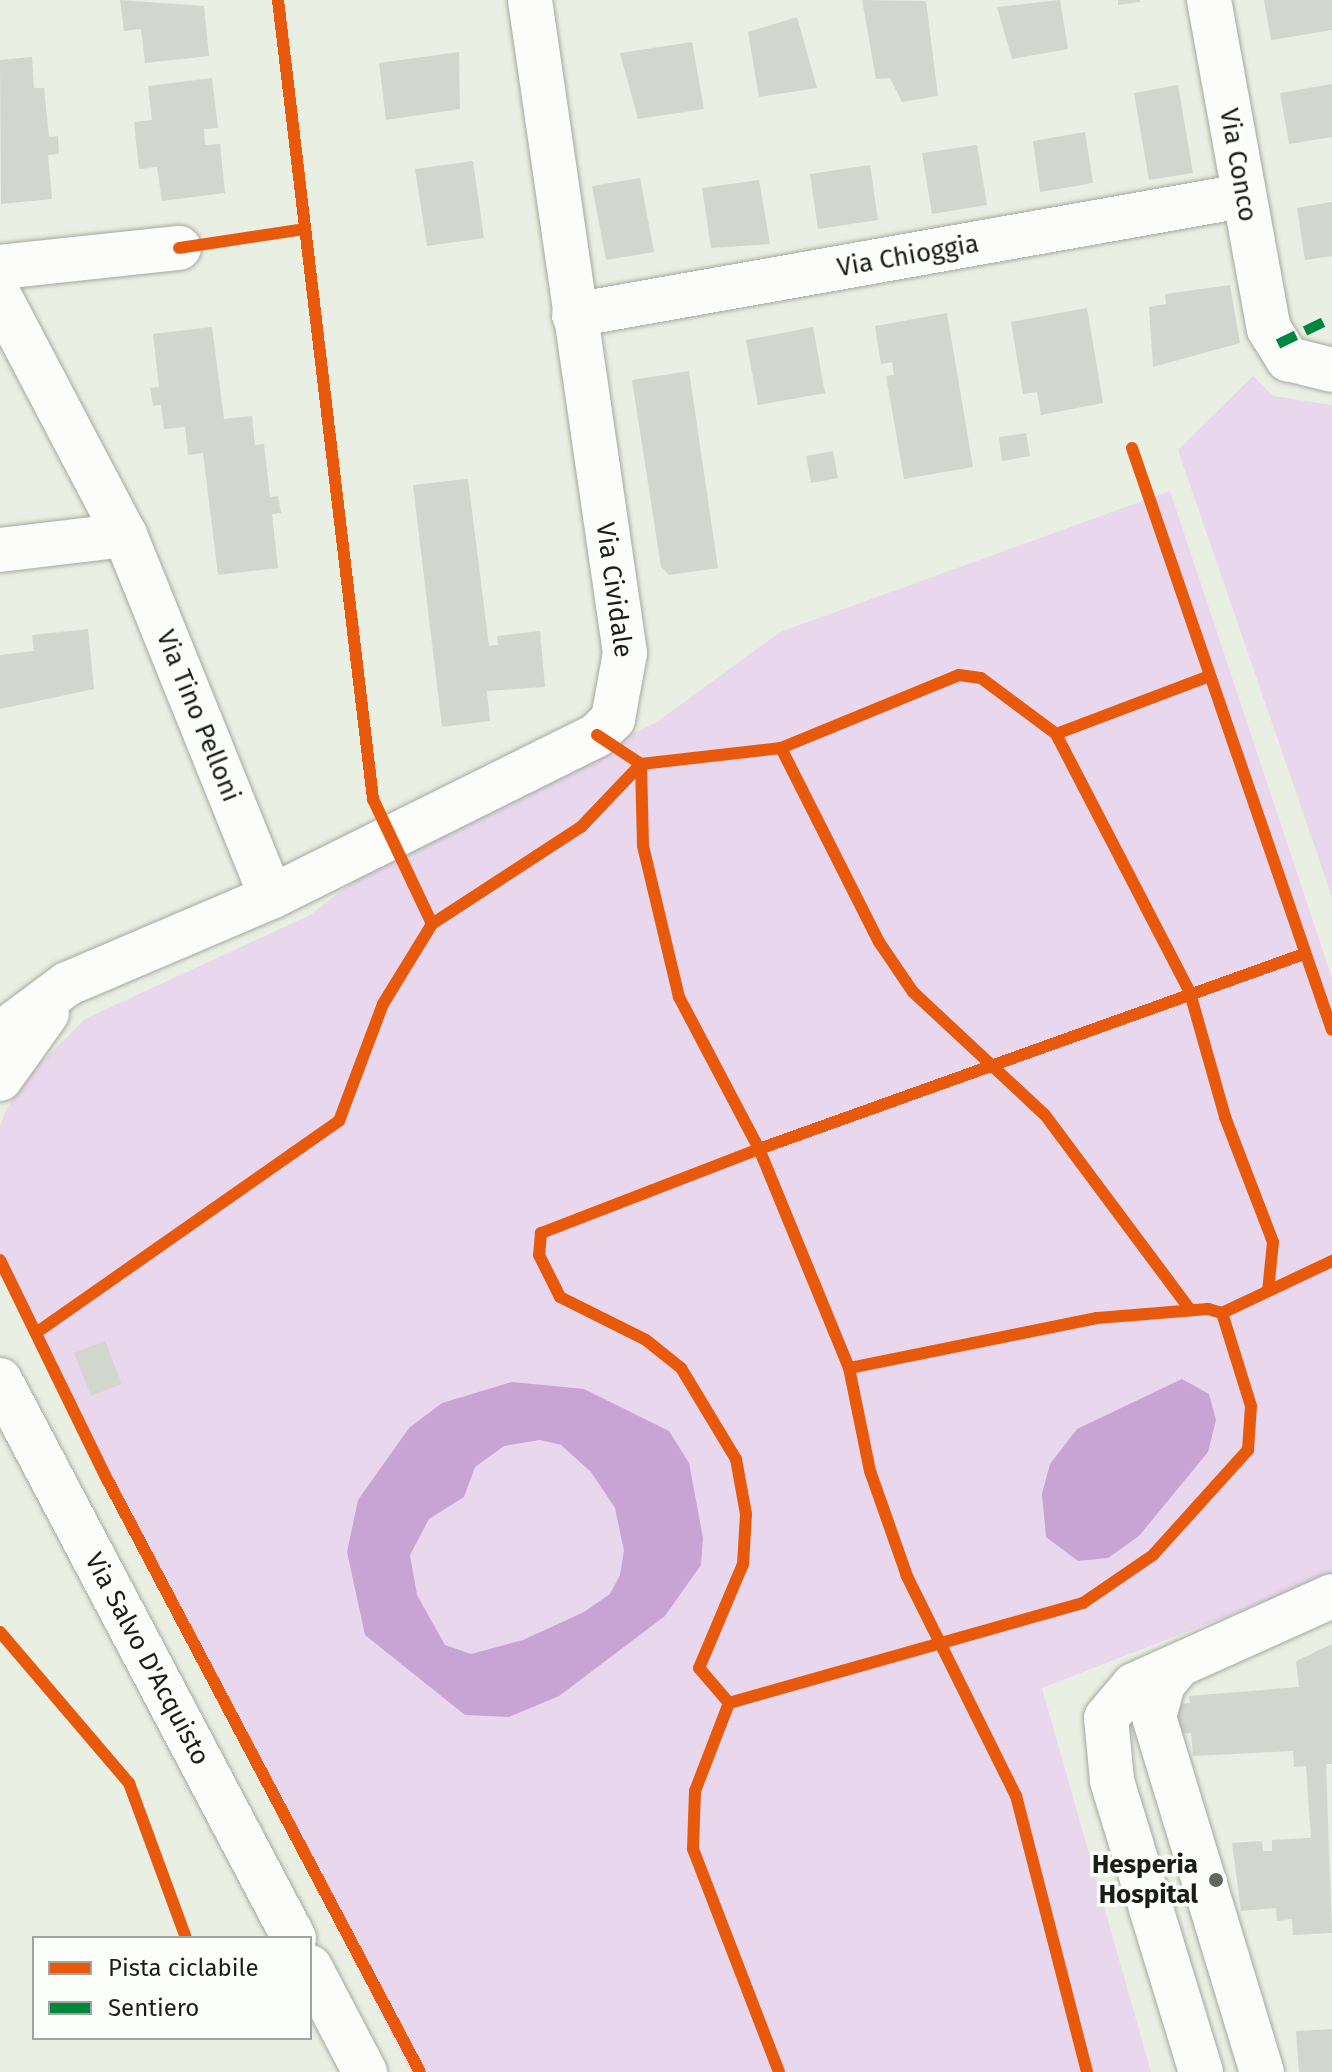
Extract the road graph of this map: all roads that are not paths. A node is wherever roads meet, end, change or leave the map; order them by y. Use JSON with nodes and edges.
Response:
{"nodes":[{"id":1,"x":1209,"y":0,"type":"edge"},
{"id":2,"x":538,"y":1,"type":"edge"},
{"id":3,"x":1242,"y":196,"type":"junction"},
{"id":4,"x":179,"y":248,"type":"dead end"},
{"id":5,"x":0,"y":267,"type":"edge"},
{"id":6,"x":0,"y":297,"type":"edge"},
{"id":7,"x":574,"y":315,"type":"junction"},
{"id":8,"x":1332,"y":370,"type":"edge"},
{"id":9,"x":125,"y":535,"type":"junction"},
{"id":10,"x":0,"y":550,"type":"edge"},
{"id":11,"x":271,"y":897,"type":"junction"},
{"id":12,"x":67,"y":984,"type":"junction"},
{"id":13,"x":0,"y":988,"type":"edge"},
{"id":14,"x":0,"y":1034,"type":"edge"},
{"id":15,"x":0,"y":1079,"type":"edge"},
{"id":16,"x":0,"y":1380,"type":"edge"},
{"id":17,"x":0,"y":1406,"type":"edge"},
{"id":18,"x":58,"y":1489,"type":"junction"},
{"id":19,"x":1332,"y":1596,"type":"edge"},
{"id":20,"x":1178,"y":1666,"type":"junction"},
{"id":21,"x":293,"y":1936,"type":"edge"},
{"id":22,"x":312,"y":1971,"type":"edge"},
{"id":23,"x":365,"y":2072,"type":"edge"},
{"id":24,"x":1201,"y":2072,"type":"edge"},
{"id":25,"x":1262,"y":2072,"type":"edge"}],
"edges":[{"from":1,"to":3,"type":"street","name":"Via Conco"},
{"from":2,"to":7,"type":"street","name":"Via Cividale"},
{"from":3,"to":7,"type":"street","name":"Via Chioggia"},
{"from":3,"to":8,"type":"street","name":"Via Conco"},
{"from":4,"to":5,"type":"street"},
{"from":6,"to":9,"type":"street","name":"Via Tino Pelloni"},
{"from":7,"to":11,"type":"street","name":"Via Cividale"},
{"from":9,"to":10,"type":"street"},
{"from":9,"to":11,"type":"street","name":"Via Tino Pelloni"},
{"from":11,"to":12,"type":"street","name":"Via Cividale"},
{"from":12,"to":13,"type":"street","name":"Via Cividale"},
{"from":12,"to":14,"type":"street","name":"Via Cividale"},
{"from":12,"to":15,"type":"street"},
{"from":16,"to":18,"type":"street","name":"Via Salvo D'Acquisto"},
{"from":17,"to":18,"type":"street"},
{"from":18,"to":21,"type":"street","name":"Via Salvo D'Acquisto"},
{"from":19,"to":20,"type":"street"},
{"from":20,"to":24,"type":"street"},
{"from":20,"to":25,"type":"street"},
{"from":22,"to":23,"type":"street"}]}
